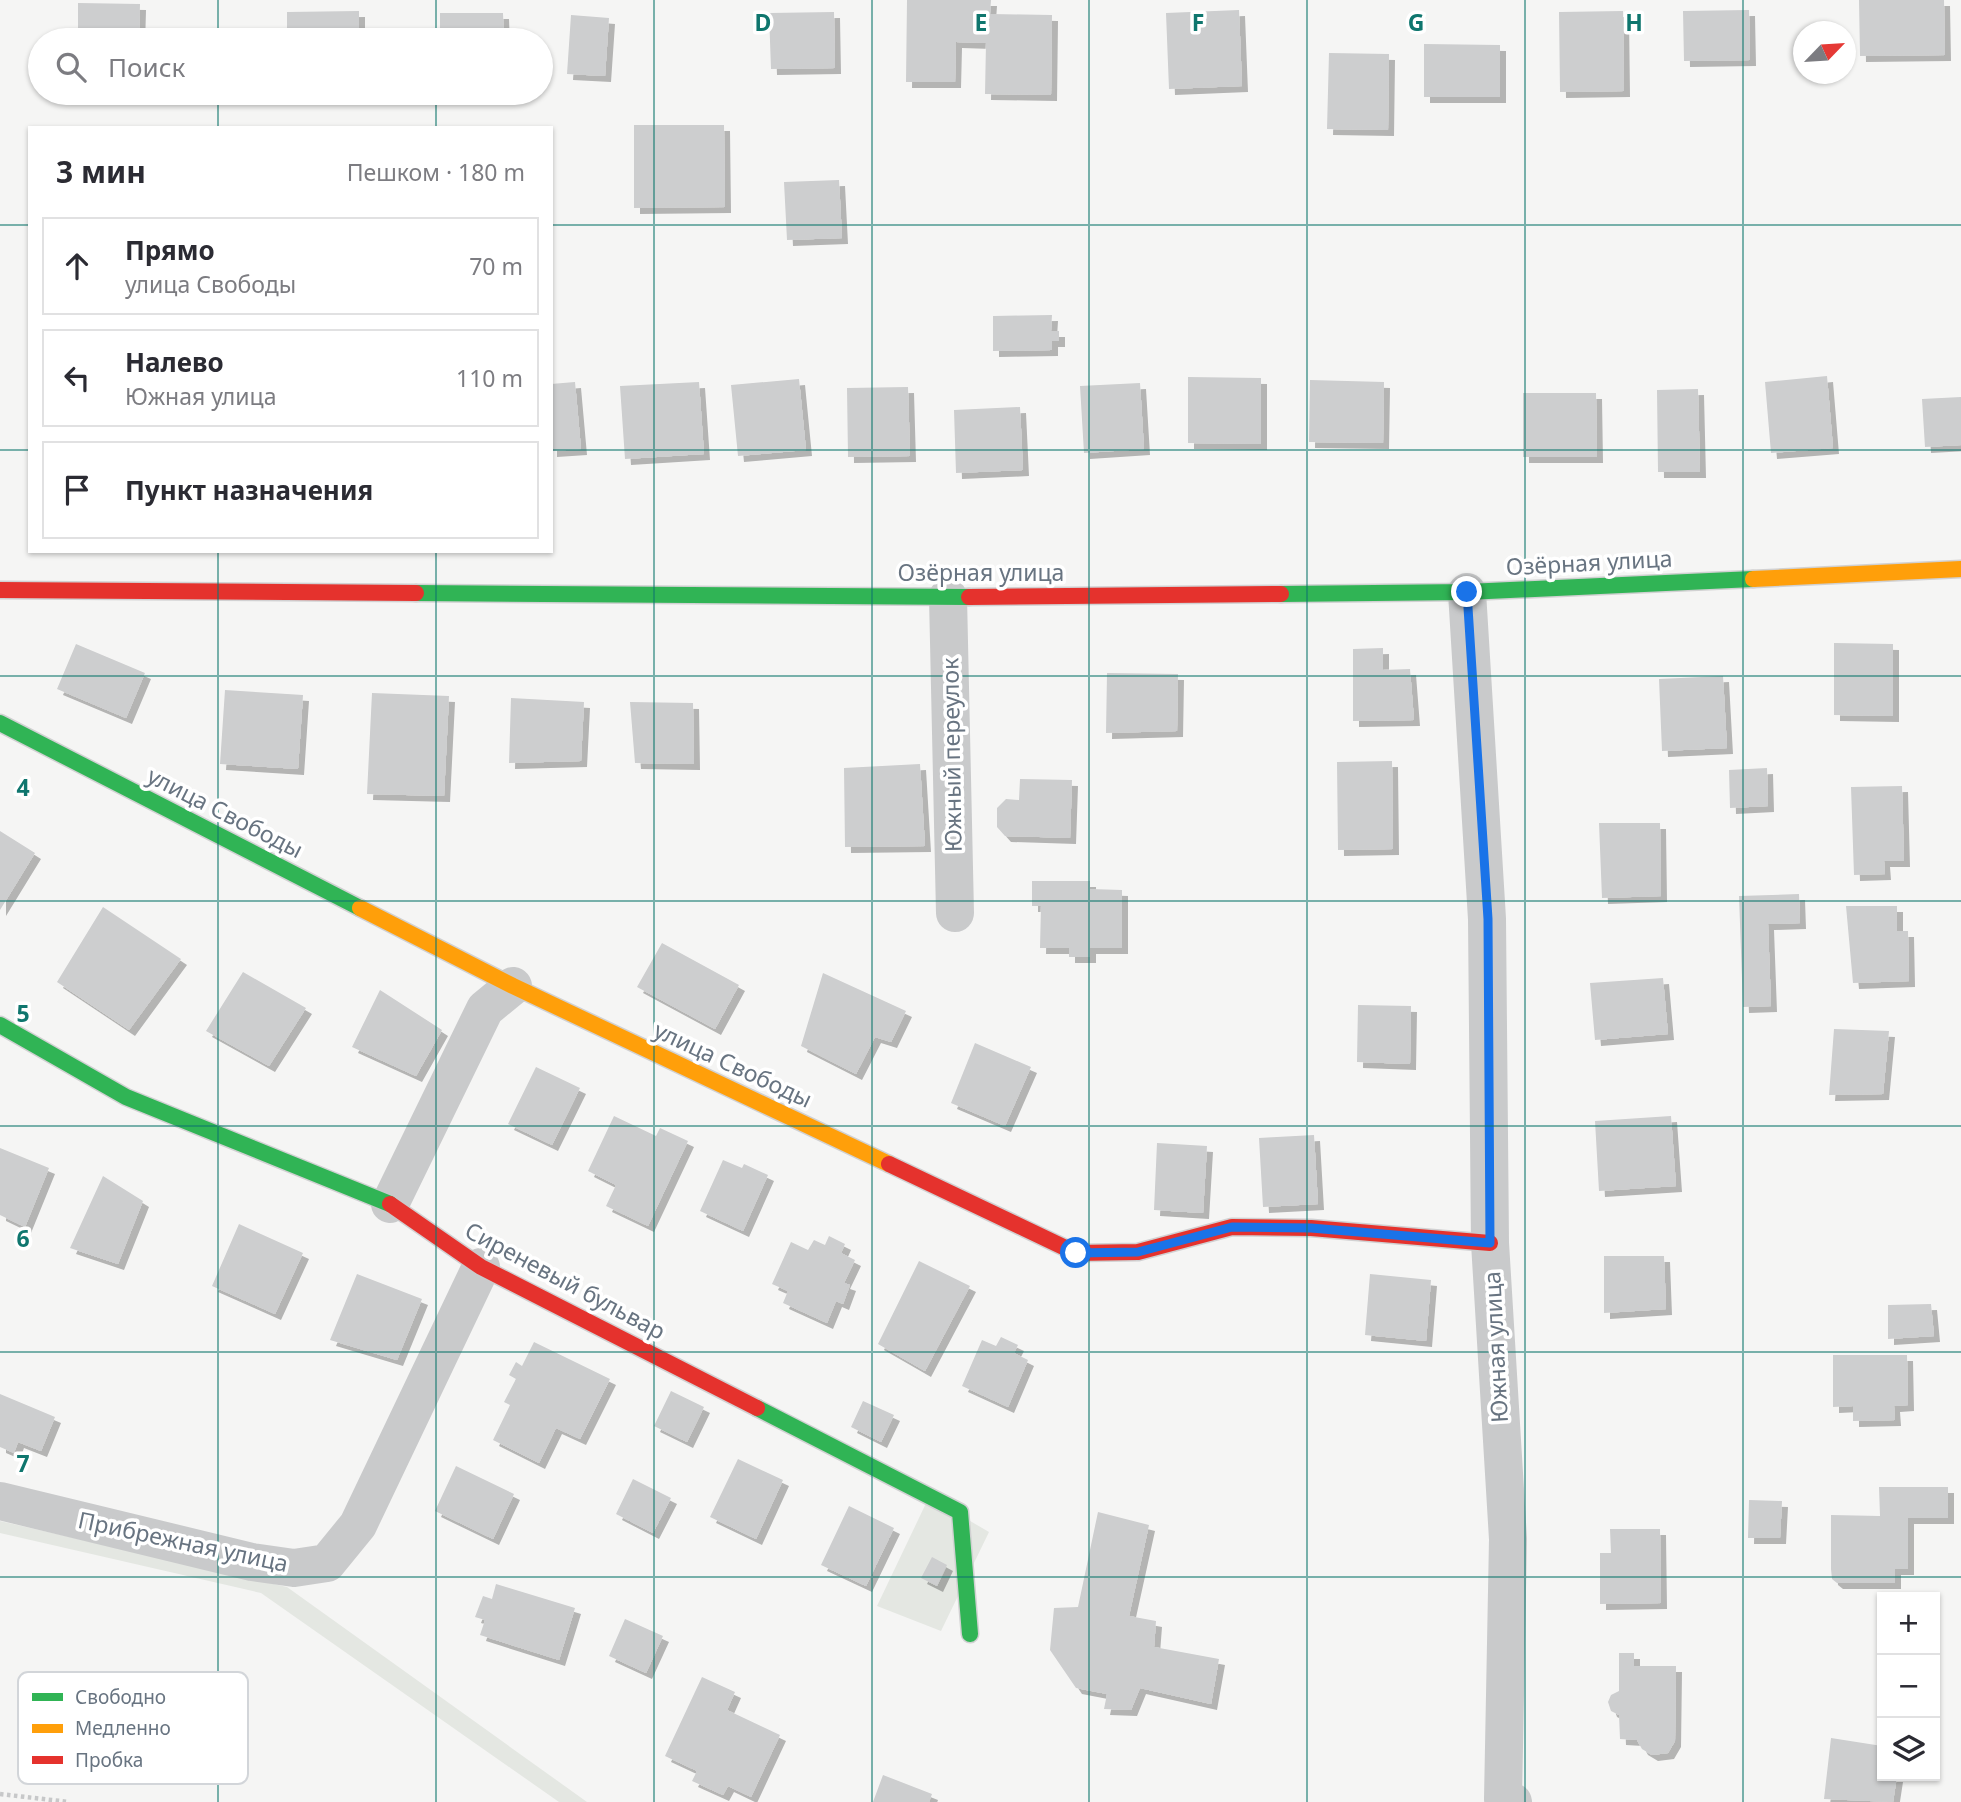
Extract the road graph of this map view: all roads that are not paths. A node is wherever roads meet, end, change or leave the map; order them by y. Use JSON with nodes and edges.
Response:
{"nodes":[{"id":1,"x":1961,"y":569,"type":"edge"},
{"id":2,"x":0,"y":590,"type":"edge"},
{"id":3,"x":1467,"y":592,"type":"junction"},
{"id":4,"x":948,"y":597,"type":"junction"},
{"id":5,"x":0,"y":723,"type":"edge"},
{"id":6,"x":955,"y":914,"type":"dead end"},
{"id":7,"x":513,"y":986,"type":"junction"},
{"id":8,"x":0,"y":1025,"type":"edge"},
{"id":9,"x":390,"y":1204,"type":"junction"},
{"id":10,"x":1490,"y":1243,"type":"junction"},
{"id":11,"x":481,"y":1267,"type":"junction"},
{"id":12,"x":0,"y":1501,"type":"edge"},
{"id":13,"x":970,"y":1634,"type":"dead end"},
{"id":14,"x":1506,"y":1801,"type":"edge"}],
"edges":[{"from":1,"to":3,"type":"street","name":"Озёрная улица"},
{"from":2,"to":4,"type":"street","name":"Озёрная улица"},
{"from":3,"to":4,"type":"street","name":"Озёрная улица"},
{"from":3,"to":10,"type":"street","name":"Южная улица"},
{"from":4,"to":6,"type":"street","name":"Южный переулок"},
{"from":5,"to":7,"type":"street","name":"улица Свободы"},
{"from":7,"to":9,"type":"street"},
{"from":7,"to":10,"type":"street","name":"улица Свободы"},
{"from":8,"to":9,"type":"street","name":"Сиреневый бульвар"},
{"from":9,"to":11,"type":"street","name":"Сиреневый бульвар"},
{"from":10,"to":14,"type":"street","name":"Южная улица"},
{"from":11,"to":12,"type":"street","name":"Прибрежная улица"},
{"from":11,"to":13,"type":"street","name":"Сиреневый бульвар"}]}
